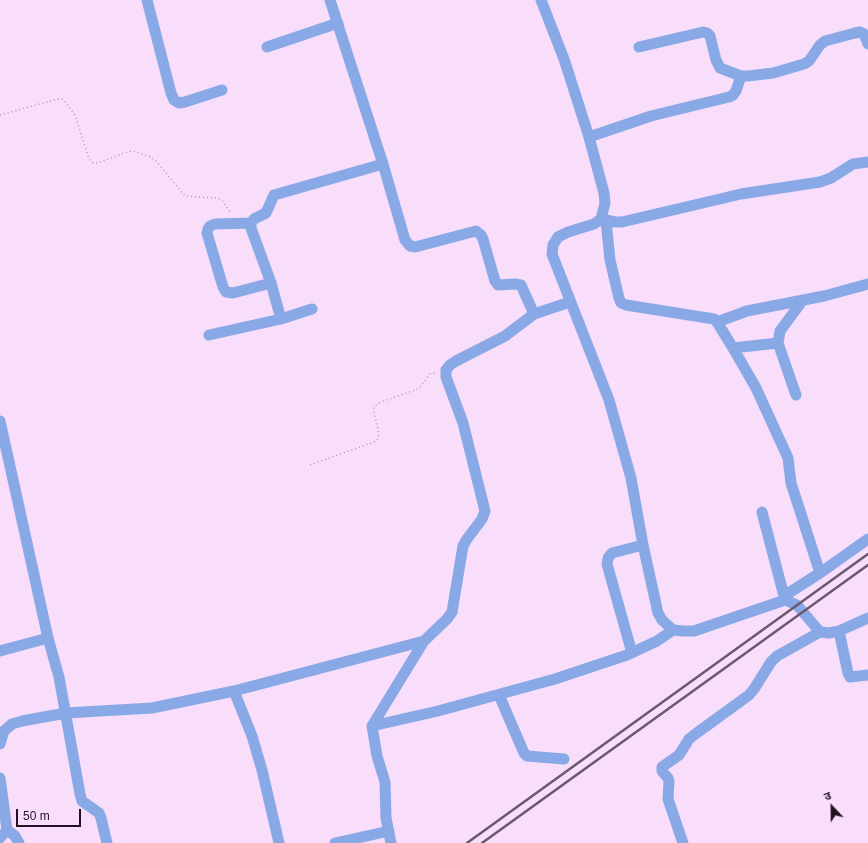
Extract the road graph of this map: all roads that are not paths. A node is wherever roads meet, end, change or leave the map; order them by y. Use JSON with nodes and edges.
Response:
{"nodes":[{"id":1,"x":147,"y":0,"type":"edge"},
{"id":2,"x":330,"y":0,"type":"edge"},
{"id":3,"x":541,"y":0,"type":"edge"},
{"id":4,"x":338,"y":23,"type":"junction"},
{"id":5,"x":868,"y":44,"type":"edge"},
{"id":6,"x":267,"y":47,"type":"dead end"},
{"id":7,"x":639,"y":48,"type":"dead end"},
{"id":8,"x":741,"y":76,"type":"junction"},
{"id":9,"x":222,"y":90,"type":"dead end"},
{"id":10,"x":589,"y":137,"type":"junction"},
{"id":11,"x":868,"y":162,"type":"edge"},
{"id":12,"x":383,"y":164,"type":"junction"},
{"id":13,"x":603,"y":220,"type":"junction"},
{"id":14,"x":251,"y":223,"type":"junction"},
{"id":15,"x":271,"y":283,"type":"junction"},
{"id":16,"x":868,"y":284,"type":"edge"},
{"id":17,"x":803,"y":300,"type":"junction"},
{"id":18,"x":570,"y":302,"type":"junction"},
{"id":19,"x":312,"y":309,"type":"dead end"},
{"id":20,"x":534,"y":314,"type":"junction"},
{"id":21,"x":281,"y":319,"type":"junction"},
{"id":22,"x":717,"y":322,"type":"junction"},
{"id":23,"x":209,"y":335,"type":"dead end"},
{"id":24,"x":778,"y":343,"type":"junction"},
{"id":25,"x":733,"y":348,"type":"junction"},
{"id":26,"x":796,"y":395,"type":"dead end"},
{"id":27,"x":0,"y":421,"type":"edge"},
{"id":28,"x":762,"y":512,"type":"dead end"},
{"id":29,"x":868,"y":539,"type":"edge"},
{"id":30,"x":643,"y":545,"type":"junction"},
{"id":31,"x":820,"y":573,"type":"junction"},
{"id":32,"x":785,"y":598,"type":"junction"},
{"id":33,"x":868,"y":618,"type":"edge"},
{"id":34,"x":673,"y":630,"type":"junction"},
{"id":35,"x":839,"y":631,"type":"junction"},
{"id":36,"x":820,"y":632,"type":"junction"},
{"id":37,"x":48,"y":638,"type":"junction"},
{"id":38,"x":424,"y":641,"type":"junction"},
{"id":39,"x":0,"y":651,"type":"edge"},
{"id":40,"x":632,"y":653,"type":"junction"},
{"id":41,"x":868,"y":675,"type":"edge"},
{"id":42,"x":234,"y":691,"type":"junction"},
{"id":43,"x":499,"y":695,"type":"junction"},
{"id":44,"x":66,"y":713,"type":"junction"},
{"id":45,"x":372,"y":726,"type":"junction"},
{"id":46,"x":0,"y":744,"type":"edge"},
{"id":47,"x":564,"y":759,"type":"dead end"},
{"id":48,"x":0,"y":778,"type":"edge"},
{"id":49,"x":389,"y":831,"type":"junction"},
{"id":50,"x":3,"y":834,"type":"edge"},
{"id":51,"x":19,"y":843,"type":"edge"},
{"id":52,"x":107,"y":843,"type":"edge"},
{"id":53,"x":278,"y":843,"type":"edge"},
{"id":54,"x":335,"y":843,"type":"edge"},
{"id":55,"x":391,"y":843,"type":"edge"},
{"id":56,"x":683,"y":843,"type":"edge"}],
"edges":[{"from":1,"to":9,"type":"street"},
{"from":2,"to":4,"type":"street"},
{"from":3,"to":10,"type":"street"},
{"from":4,"to":6,"type":"street"},
{"from":4,"to":12,"type":"street"},
{"from":5,"to":8,"type":"street"},
{"from":7,"to":8,"type":"street"},
{"from":8,"to":10,"type":"street"},
{"from":10,"to":13,"type":"street"},
{"from":11,"to":13,"type":"street"},
{"from":12,"to":14,"type":"street"},
{"from":12,"to":20,"type":"street"},
{"from":13,"to":18,"type":"street"},
{"from":13,"to":22,"type":"street"},
{"from":14,"to":15,"type":"street"},
{"from":14,"to":15,"type":"street"},
{"from":15,"to":21,"type":"street"},
{"from":16,"to":17,"type":"street"},
{"from":17,"to":22,"type":"street"},
{"from":17,"to":24,"type":"street"},
{"from":18,"to":20,"type":"street"},
{"from":18,"to":30,"type":"street"},
{"from":19,"to":21,"type":"street"},
{"from":20,"to":38,"type":"street"},
{"from":21,"to":23,"type":"street"},
{"from":22,"to":25,"type":"street"},
{"from":24,"to":25,"type":"street"},
{"from":24,"to":26,"type":"street"},
{"from":25,"to":31,"type":"street"},
{"from":27,"to":37,"type":"street"},
{"from":28,"to":32,"type":"street"},
{"from":29,"to":31,"type":"street"},
{"from":30,"to":34,"type":"street"},
{"from":30,"to":40,"type":"street"},
{"from":31,"to":32,"type":"street"},
{"from":32,"to":34,"type":"street"},
{"from":32,"to":36,"type":"street"},
{"from":33,"to":35,"type":"street"},
{"from":34,"to":40,"type":"street"},
{"from":35,"to":36,"type":"street"},
{"from":35,"to":41,"type":"street"},
{"from":36,"to":56,"type":"street"},
{"from":37,"to":39,"type":"street"},
{"from":37,"to":44,"type":"street"},
{"from":38,"to":42,"type":"street"},
{"from":38,"to":45,"type":"street"},
{"from":40,"to":43,"type":"street"},
{"from":42,"to":44,"type":"street"},
{"from":42,"to":53,"type":"street"},
{"from":43,"to":45,"type":"street"},
{"from":43,"to":47,"type":"street"},
{"from":44,"to":46,"type":"street"},
{"from":44,"to":52,"type":"street"},
{"from":45,"to":49,"type":"street"},
{"from":48,"to":50,"type":"street"},
{"from":49,"to":54,"type":"street"},
{"from":49,"to":55,"type":"street"},
{"from":50,"to":51,"type":"street"}]}
